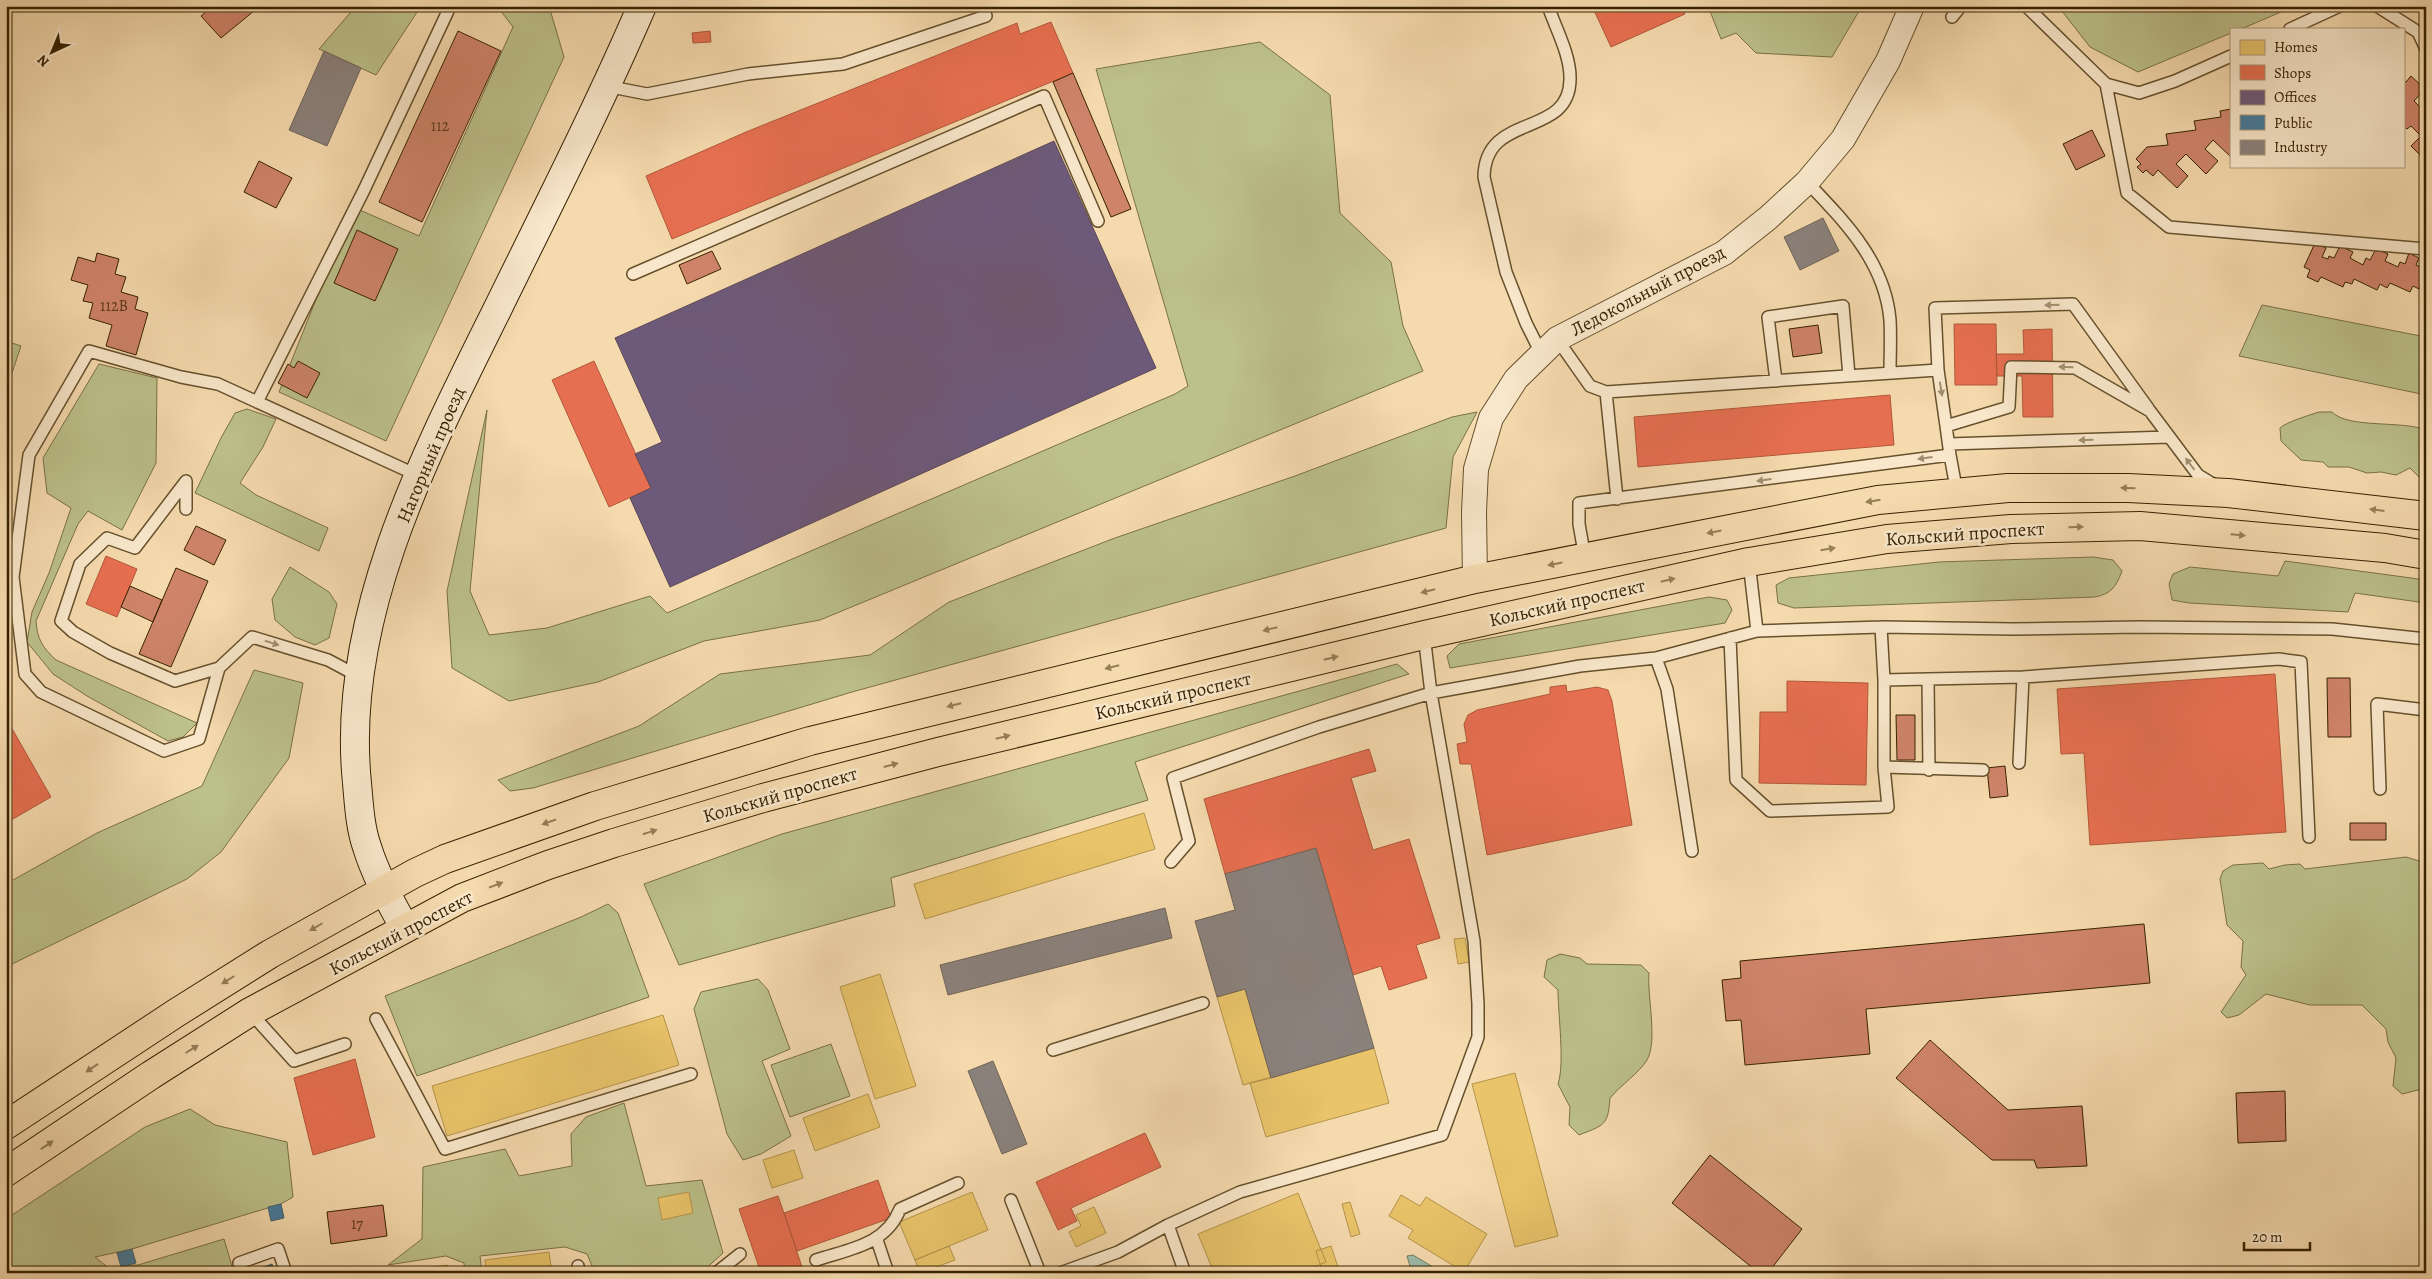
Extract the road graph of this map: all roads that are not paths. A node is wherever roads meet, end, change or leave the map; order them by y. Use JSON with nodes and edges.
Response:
{"nodes":[{"id":1,"x":642,"y":6,"type":"edge"},
{"id":2,"x":1548,"y":6,"type":"edge"},
{"id":3,"x":1912,"y":6,"type":"edge"},
{"id":4,"x":1961,"y":6,"type":"edge"},
{"id":5,"x":2026,"y":6,"type":"edge"},
{"id":6,"x":2340,"y":6,"type":"edge"},
{"id":7,"x":2377,"y":6,"type":"edge"},
{"id":8,"x":448,"y":11,"type":"dead end"},
{"id":9,"x":986,"y":16,"type":"dead end"},
{"id":10,"x":1952,"y":17,"type":"dead end"},
{"id":11,"x":2292,"y":28,"type":"edge"},
{"id":12,"x":2426,"y":49,"type":"edge"},
{"id":13,"x":2230,"y":56,"type":"edge"},
{"id":14,"x":2106,"y":84,"type":"junction"},
{"id":15,"x":605,"y":86,"type":"junction"},
{"id":16,"x":1808,"y":182,"type":"junction"},
{"id":17,"x":1098,"y":221,"type":"dead end"},
{"id":18,"x":2426,"y":249,"type":"edge"},
{"id":19,"x":633,"y":274,"type":"dead end"},
{"id":20,"x":1549,"y":346,"type":"junction"},
{"id":21,"x":1938,"y":370,"type":"junction"},
{"id":22,"x":1890,"y":373,"type":"junction"},
{"id":23,"x":1850,"y":376,"type":"junction"},
{"id":24,"x":1776,"y":381,"type":"junction"},
{"id":25,"x":1606,"y":392,"type":"junction"},
{"id":26,"x":257,"y":402,"type":"junction"},
{"id":27,"x":2150,"y":411,"type":"junction"},
{"id":28,"x":1946,"y":426,"type":"junction"},
{"id":29,"x":2170,"y":438,"type":"junction"},
{"id":30,"x":1950,"y":449,"type":"junction"},
{"id":31,"x":418,"y":476,"type":"junction"},
{"id":32,"x":2228,"y":493,"type":"junction"},
{"id":33,"x":1957,"y":494,"type":"junction"},
{"id":34,"x":1616,"y":499,"type":"junction"},
{"id":35,"x":186,"y":510,"type":"dead end"},
{"id":36,"x":2426,"y":516,"type":"edge"},
{"id":37,"x":2426,"y":555,"type":"edge"},
{"id":38,"x":1585,"y":558,"type":"junction"},
{"id":39,"x":1749,"y":562,"type":"junction"},
{"id":40,"x":1475,"y":579,"type":"junction"},
{"id":41,"x":1484,"y":622,"type":"junction"},
{"id":42,"x":1882,"y":627,"type":"junction"},
{"id":43,"x":1757,"y":632,"type":"junction"},
{"id":44,"x":1424,"y":635,"type":"junction"},
{"id":45,"x":1730,"y":638,"type":"junction"},
{"id":46,"x":2426,"y":640,"type":"edge"},
{"id":47,"x":1656,"y":658,"type":"junction"},
{"id":48,"x":219,"y":668,"type":"junction"},
{"id":49,"x":358,"y":676,"type":"junction"},
{"id":50,"x":2024,"y":677,"type":"junction"},
{"id":51,"x":1884,"y":680,"type":"junction"},
{"id":52,"x":1928,"y":680,"type":"junction"},
{"id":53,"x":1430,"y":693,"type":"junction"},
{"id":54,"x":2426,"y":710,"type":"edge"},
{"id":55,"x":2019,"y":763,"type":"dead end"},
{"id":56,"x":1884,"y":767,"type":"junction"},
{"id":57,"x":1929,"y":770,"type":"junction"},
{"id":58,"x":1983,"y":770,"type":"dead end"},
{"id":59,"x":2380,"y":789,"type":"dead end"},
{"id":60,"x":2309,"y":837,"type":"dead end"},
{"id":61,"x":1692,"y":850,"type":"dead end"},
{"id":62,"x":1171,"y":862,"type":"dead end"},
{"id":63,"x":383,"y":889,"type":"junction"},
{"id":64,"x":405,"y":928,"type":"junction"},
{"id":65,"x":1203,"y":1004,"type":"dead end"},
{"id":66,"x":250,"y":1012,"type":"junction"},
{"id":67,"x":376,"y":1020,"type":"dead end"},
{"id":68,"x":345,"y":1044,"type":"dead end"},
{"id":69,"x":1053,"y":1050,"type":"dead end"},
{"id":70,"x":691,"y":1074,"type":"dead end"},
{"id":71,"x":6,"y":1126,"type":"edge"},
{"id":72,"x":6,"y":1172,"type":"edge"},
{"id":73,"x":958,"y":1183,"type":"dead end"},
{"id":74,"x":1011,"y":1200,"type":"dead end"},
{"id":75,"x":1168,"y":1226,"type":"junction"},
{"id":76,"x":877,"y":1240,"type":"junction"},
{"id":77,"x":740,"y":1254,"type":"dead end"},
{"id":78,"x":816,"y":1260,"type":"dead end"},
{"id":79,"x":242,"y":1273,"type":"edge"},
{"id":80,"x":286,"y":1273,"type":"edge"},
{"id":81,"x":716,"y":1273,"type":"edge"},
{"id":82,"x":888,"y":1273,"type":"edge"},
{"id":83,"x":1040,"y":1273,"type":"edge"},
{"id":84,"x":1060,"y":1273,"type":"edge"},
{"id":85,"x":1185,"y":1273,"type":"edge"}],
"edges":[{"from":1,"to":15,"type":"main road","name":"Нагорный проезд"},
{"from":2,"to":20,"type":"lane"},
{"from":3,"to":16,"type":"street","name":"Ледокольный проезд"},
{"from":4,"to":10,"type":"lane"},
{"from":5,"to":14,"type":"lane"},
{"from":6,"to":11,"type":"lane"},
{"from":7,"to":12,"type":"lane"},
{"from":8,"to":26,"type":"lane"},
{"from":9,"to":15,"type":"lane"},
{"from":13,"to":14,"type":"lane"},
{"from":14,"to":18,"type":"lane"},
{"from":15,"to":31,"type":"main road","name":"Нагорный проезд"},
{"from":16,"to":20,"type":"street","name":"Ледокольный проезд"},
{"from":16,"to":22,"type":"lane"},
{"from":17,"to":19,"type":"lane"},
{"from":20,"to":25,"type":"lane"},
{"from":20,"to":40,"type":"street","name":"Ледокольный проезд"},
{"from":21,"to":22,"type":"lane"},
{"from":27,"to":21,"type":"lane","one_way":true},
{"from":21,"to":28,"type":"lane","one_way":true},
{"from":22,"to":23,"type":"lane"},
{"from":23,"to":24,"type":"lane"},
{"from":23,"to":24,"type":"lane"},
{"from":24,"to":25,"type":"lane"},
{"from":25,"to":34,"type":"lane"},
{"from":26,"to":31,"type":"lane"},
{"from":26,"to":48,"type":"lane"},
{"from":27,"to":28,"type":"lane","one_way":true},
{"from":27,"to":29,"type":"lane"},
{"from":28,"to":30,"type":"lane"},
{"from":29,"to":30,"type":"lane","one_way":true},
{"from":32,"to":29,"type":"lane","one_way":true},
{"from":30,"to":33,"type":"lane"},
{"from":30,"to":34,"type":"lane","one_way":true},
{"from":31,"to":49,"type":"main road","name":"Нагорный проезд"},
{"from":32,"to":33,"type":"main road","name":"Кольский проспект","one_way":true},
{"from":36,"to":32,"type":"main road","name":"Кольский проспект","one_way":true},
{"from":33,"to":38,"type":"main road","name":"Кольский проспект","one_way":true},
{"from":34,"to":38,"type":"lane"},
{"from":35,"to":48,"type":"lane"},
{"from":39,"to":37,"type":"main road","name":"Кольский проспект","one_way":true},
{"from":38,"to":40,"type":"main road","name":"Кольский проспект","one_way":true},
{"from":41,"to":39,"type":"main road","name":"Кольский проспект","one_way":true},
{"from":39,"to":43,"type":"lane"},
{"from":40,"to":41,"type":"main road"},
{"from":40,"to":63,"type":"main road","name":"Кольский проспект","one_way":true},
{"from":41,"to":44,"type":"main road","name":"Кольский проспект"},
{"from":42,"to":43,"type":"lane"},
{"from":42,"to":46,"type":"lane"},
{"from":42,"to":51,"type":"lane"},
{"from":43,"to":45,"type":"lane"},
{"from":44,"to":53,"type":"lane"},
{"from":64,"to":44,"type":"main road","name":"Кольский проспект","one_way":true},
{"from":45,"to":47,"type":"lane"},
{"from":45,"to":56,"type":"lane"},
{"from":47,"to":53,"type":"lane"},
{"from":47,"to":61,"type":"lane"},
{"from":48,"to":49,"type":"lane","one_way":true},
{"from":49,"to":63,"type":"main road","name":"Нагорный проезд"},
{"from":50,"to":52,"type":"lane"},
{"from":50,"to":55,"type":"lane"},
{"from":50,"to":60,"type":"lane"},
{"from":51,"to":52,"type":"lane"},
{"from":51,"to":56,"type":"lane"},
{"from":52,"to":57,"type":"lane"},
{"from":53,"to":62,"type":"lane"},
{"from":53,"to":75,"type":"lane"},
{"from":54,"to":59,"type":"lane"},
{"from":56,"to":57,"type":"lane"},
{"from":57,"to":58,"type":"lane"},
{"from":63,"to":64,"type":"main road","name":"Нагорный проезд"},
{"from":63,"to":71,"type":"main road","name":"Кольский проспект","one_way":true},
{"from":64,"to":66,"type":"main road","name":"Кольский проспект"},
{"from":65,"to":69,"type":"lane"},
{"from":66,"to":68,"type":"lane"},
{"from":72,"to":66,"type":"main road","name":"Кольский проспект","one_way":true},
{"from":67,"to":70,"type":"lane"},
{"from":73,"to":76,"type":"lane"},
{"from":74,"to":83,"type":"lane"},
{"from":75,"to":84,"type":"lane"},
{"from":75,"to":85,"type":"lane"},
{"from":76,"to":78,"type":"lane"},
{"from":76,"to":82,"type":"lane"},
{"from":77,"to":81,"type":"lane"},
{"from":79,"to":80,"type":"lane"}]}
